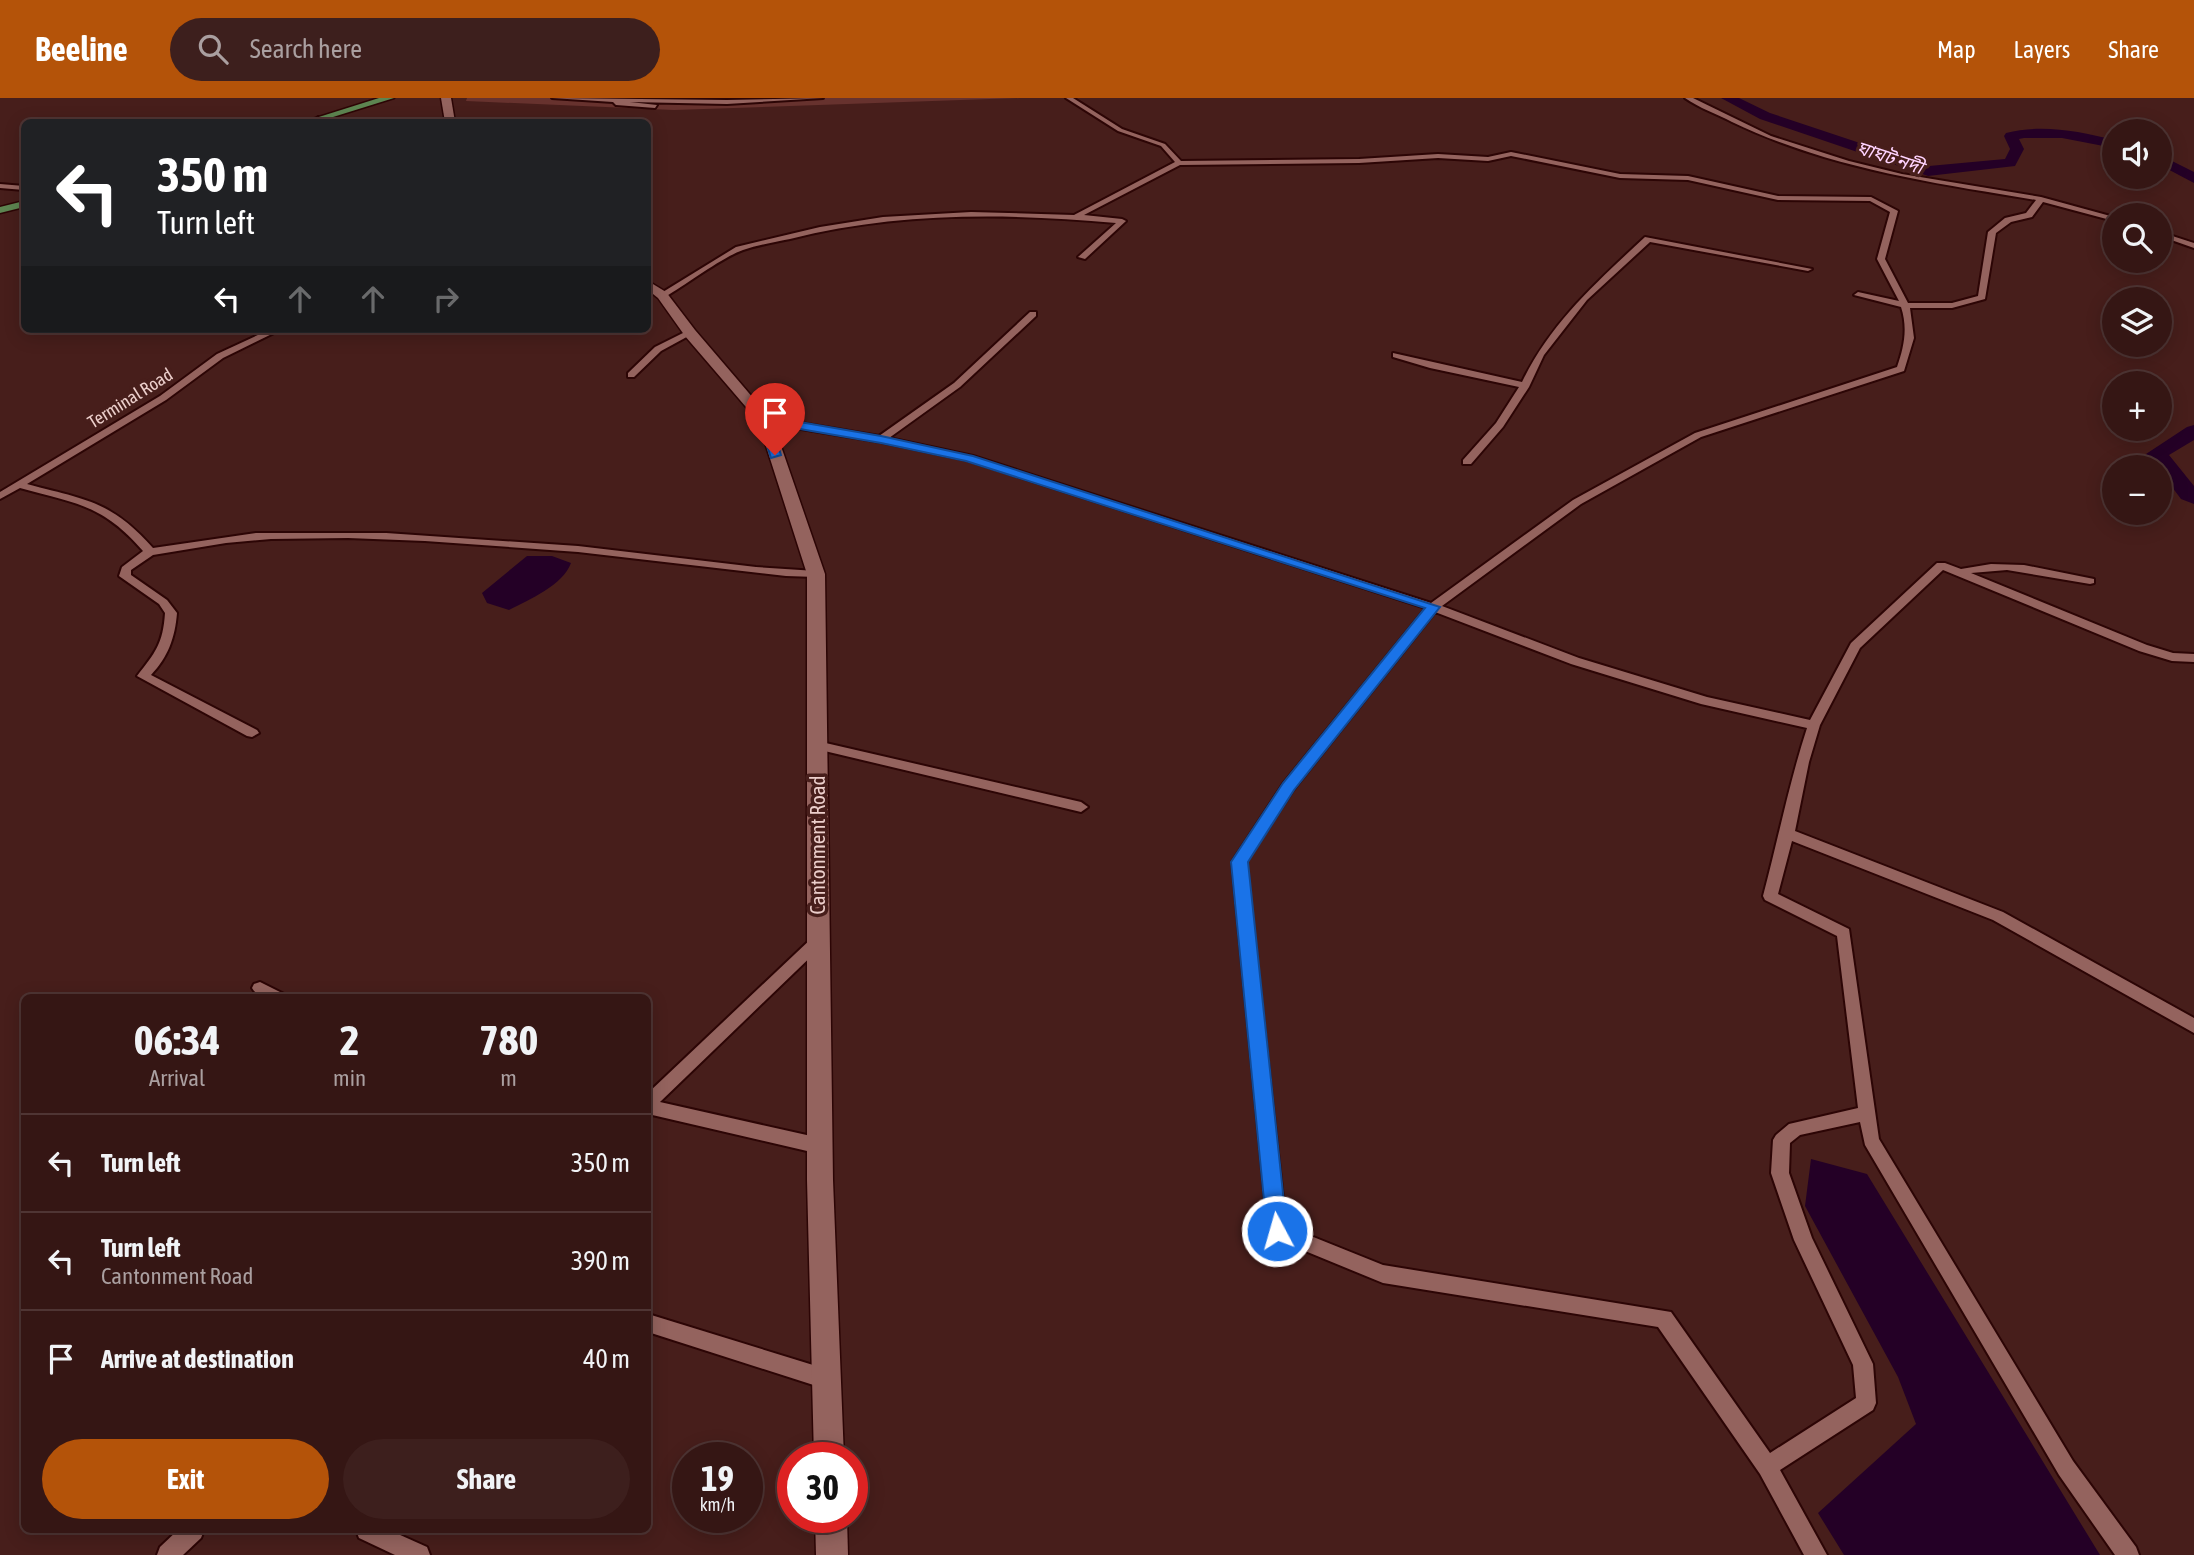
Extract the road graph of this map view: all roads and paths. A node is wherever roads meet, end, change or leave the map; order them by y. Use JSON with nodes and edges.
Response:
{"nodes":[{"id":1,"x":389,"y":98,"type":"edge"},
{"id":2,"x":447,"y":98,"type":"edge"},
{"id":3,"x":457,"y":98,"type":"edge"},
{"id":4,"x":555,"y":98,"type":"edge"},
{"id":5,"x":820,"y":98,"type":"edge"},
{"id":6,"x":1069,"y":98,"type":"edge"},
{"id":7,"x":1688,"y":98,"type":"edge"},
{"id":8,"x":616,"y":100,"type":"junction"},
{"id":9,"x":655,"y":106,"type":"dead end"},
{"id":10,"x":320,"y":119,"type":"edge"},
{"id":11,"x":450,"y":119,"type":"edge"},
{"id":12,"x":1179,"y":163,"type":"junction"},
{"id":13,"x":0,"y":186,"type":"edge"},
{"id":14,"x":21,"y":188,"type":"edge"},
{"id":15,"x":2041,"y":199,"type":"junction"},
{"id":16,"x":21,"y":205,"type":"edge"},
{"id":17,"x":0,"y":210,"type":"edge"},
{"id":18,"x":2102,"y":216,"type":"edge"},
{"id":19,"x":1075,"y":217,"type":"junction"},
{"id":20,"x":2172,"y":238,"type":"edge"},
{"id":21,"x":2194,"y":246,"type":"edge"},
{"id":22,"x":1082,"y":257,"type":"dead end"},
{"id":23,"x":1808,"y":270,"type":"dead end"},
{"id":24,"x":655,"y":290,"type":"edge"},
{"id":25,"x":1858,"y":295,"type":"dead end"},
{"id":26,"x":1907,"y":306,"type":"junction"},
{"id":27,"x":1033,"y":314,"type":"dead end"},
{"id":28,"x":269,"y":333,"type":"edge"},
{"id":29,"x":690,"y":333,"type":"junction"},
{"id":30,"x":1396,"y":355,"type":"dead end"},
{"id":31,"x":631,"y":375,"type":"dead end"},
{"id":32,"x":1522,"y":385,"type":"junction"},
{"id":33,"x":765,"y":420,"type":"junction"},
{"id":34,"x":881,"y":439,"type":"junction"},
{"id":35,"x":1467,"y":462,"type":"dead end"},
{"id":36,"x":19,"y":485,"type":"junction"},
{"id":37,"x":0,"y":496,"type":"edge"},
{"id":38,"x":150,"y":552,"type":"junction"},
{"id":39,"x":1959,"y":573,"type":"junction"},
{"id":40,"x":816,"y":574,"type":"junction"},
{"id":41,"x":2090,"y":581,"type":"dead end"},
{"id":42,"x":1433,"y":607,"type":"junction"},
{"id":43,"x":2194,"y":658,"type":"edge"},
{"id":44,"x":1814,"y":725,"type":"junction"},
{"id":45,"x":252,"y":733,"type":"dead end"},
{"id":46,"x":817,"y":745,"type":"junction"},
{"id":47,"x":1081,"y":807,"type":"dead end"},
{"id":48,"x":1787,"y":834,"type":"junction"},
{"id":49,"x":818,"y":941,"type":"junction"},
{"id":50,"x":260,"y":988,"type":"dead end"},
{"id":51,"x":271,"y":994,"type":"edge"},
{"id":52,"x":2194,"y":1026,"type":"edge"},
{"id":53,"x":651,"y":1102,"type":"edge"},
{"id":54,"x":651,"y":1106,"type":"edge"},
{"id":55,"x":1868,"y":1113,"type":"junction"},
{"id":56,"x":820,"y":1146,"type":"junction"},
{"id":57,"x":651,"y":1324,"type":"edge"},
{"id":58,"x":826,"y":1379,"type":"junction"},
{"id":59,"x":828,"y":1442,"type":"edge"},
{"id":60,"x":1767,"y":1467,"type":"junction"},
{"id":61,"x":190,"y":1533,"type":"edge"},
{"id":62,"x":373,"y":1533,"type":"edge"},
{"id":63,"x":831,"y":1533,"type":"edge"},
{"id":64,"x":168,"y":1555,"type":"edge"},
{"id":65,"x":419,"y":1555,"type":"edge"},
{"id":66,"x":832,"y":1555,"type":"edge"},
{"id":67,"x":1815,"y":1555,"type":"edge"},
{"id":68,"x":2128,"y":1555,"type":"edge"}],
"edges":[{"from":1,"to":10,"type":"main road"},
{"from":2,"to":3,"type":"street"},
{"from":2,"to":11,"type":"street"},
{"from":4,"to":8,"type":"street"},
{"from":5,"to":8,"type":"street"},
{"from":6,"to":12,"type":"street"},
{"from":7,"to":15,"type":"street"},
{"from":8,"to":9,"type":"street"},
{"from":12,"to":19,"type":"street"},
{"from":12,"to":26,"type":"street"},
{"from":13,"to":14,"type":"street"},
{"from":15,"to":18,"type":"street"},
{"from":15,"to":26,"type":"street"},
{"from":16,"to":17,"type":"main road"},
{"from":19,"to":22,"type":"street"},
{"from":19,"to":24,"type":"street"},
{"from":20,"to":21,"type":"street"},
{"from":23,"to":32,"type":"street"},
{"from":24,"to":29,"type":"street","name":"Cantonment Road"},
{"from":25,"to":26,"type":"street"},
{"from":26,"to":42,"type":"street"},
{"from":27,"to":34,"type":"street"},
{"from":28,"to":36,"type":"street","name":"Terminal Road"},
{"from":29,"to":31,"type":"street"},
{"from":29,"to":33,"type":"street","name":"Cantonment Road"},
{"from":30,"to":32,"type":"street"},
{"from":32,"to":35,"type":"street"},
{"from":33,"to":34,"type":"street"},
{"from":33,"to":40,"type":"street","name":"Cantonment Road"},
{"from":34,"to":42,"type":"street"},
{"from":36,"to":37,"type":"street","name":"Terminal Road"},
{"from":36,"to":38,"type":"street"},
{"from":38,"to":40,"type":"street"},
{"from":38,"to":45,"type":"street"},
{"from":39,"to":41,"type":"street"},
{"from":39,"to":43,"type":"street"},
{"from":39,"to":44,"type":"street"},
{"from":40,"to":46,"type":"street","name":"Cantonment Road"},
{"from":42,"to":44,"type":"street"},
{"from":42,"to":60,"type":"street"},
{"from":44,"to":48,"type":"street"},
{"from":46,"to":47,"type":"street"},
{"from":46,"to":49,"type":"street","name":"Cantonment Road"},
{"from":48,"to":52,"type":"street"},
{"from":48,"to":55,"type":"street"},
{"from":49,"to":53,"type":"street"},
{"from":49,"to":56,"type":"street","name":"Cantonment Road"},
{"from":50,"to":51,"type":"street"},
{"from":54,"to":56,"type":"street"},
{"from":55,"to":60,"type":"street"},
{"from":55,"to":68,"type":"street"},
{"from":56,"to":58,"type":"street","name":"Cantonment Road"},
{"from":57,"to":58,"type":"street"},
{"from":58,"to":59,"type":"street","name":"Cantonment Road"},
{"from":60,"to":67,"type":"street"},
{"from":61,"to":64,"type":"street"},
{"from":62,"to":65,"type":"street"},
{"from":63,"to":66,"type":"street"}]}
